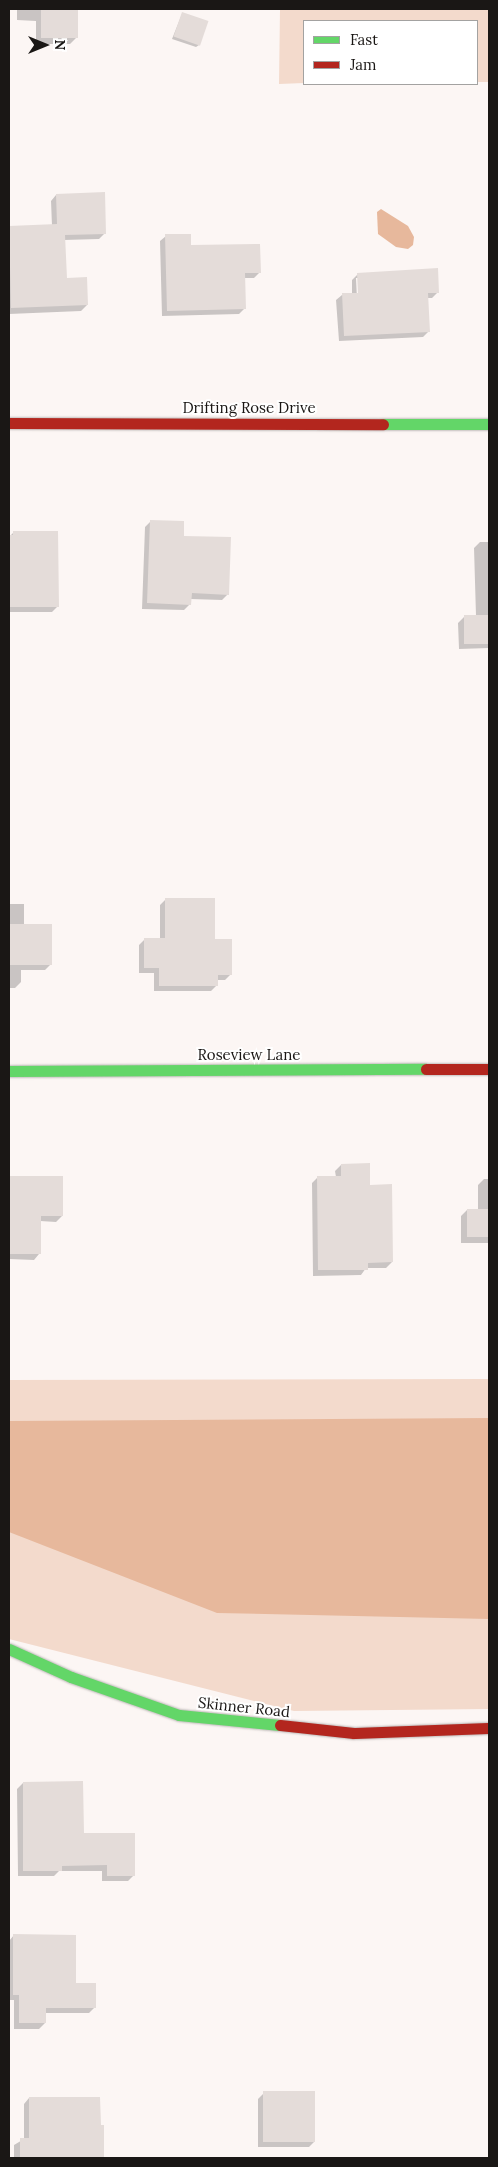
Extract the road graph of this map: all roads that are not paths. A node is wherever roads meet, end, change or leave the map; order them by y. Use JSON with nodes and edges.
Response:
{"nodes":[{"id":1,"x":9,"y":423,"type":"edge"},
{"id":2,"x":489,"y":424,"type":"edge"},
{"id":3,"x":489,"y":1068,"type":"edge"},
{"id":4,"x":9,"y":1071,"type":"edge"},
{"id":5,"x":9,"y":1649,"type":"edge"},
{"id":6,"x":489,"y":1728,"type":"edge"}],
"edges":[{"from":1,"to":2,"type":"street","name":"Drifting Rose Drive"},
{"from":3,"to":4,"type":"street","name":"Roseview Lane"},
{"from":5,"to":6,"type":"street","name":"Skinner Road"}]}
